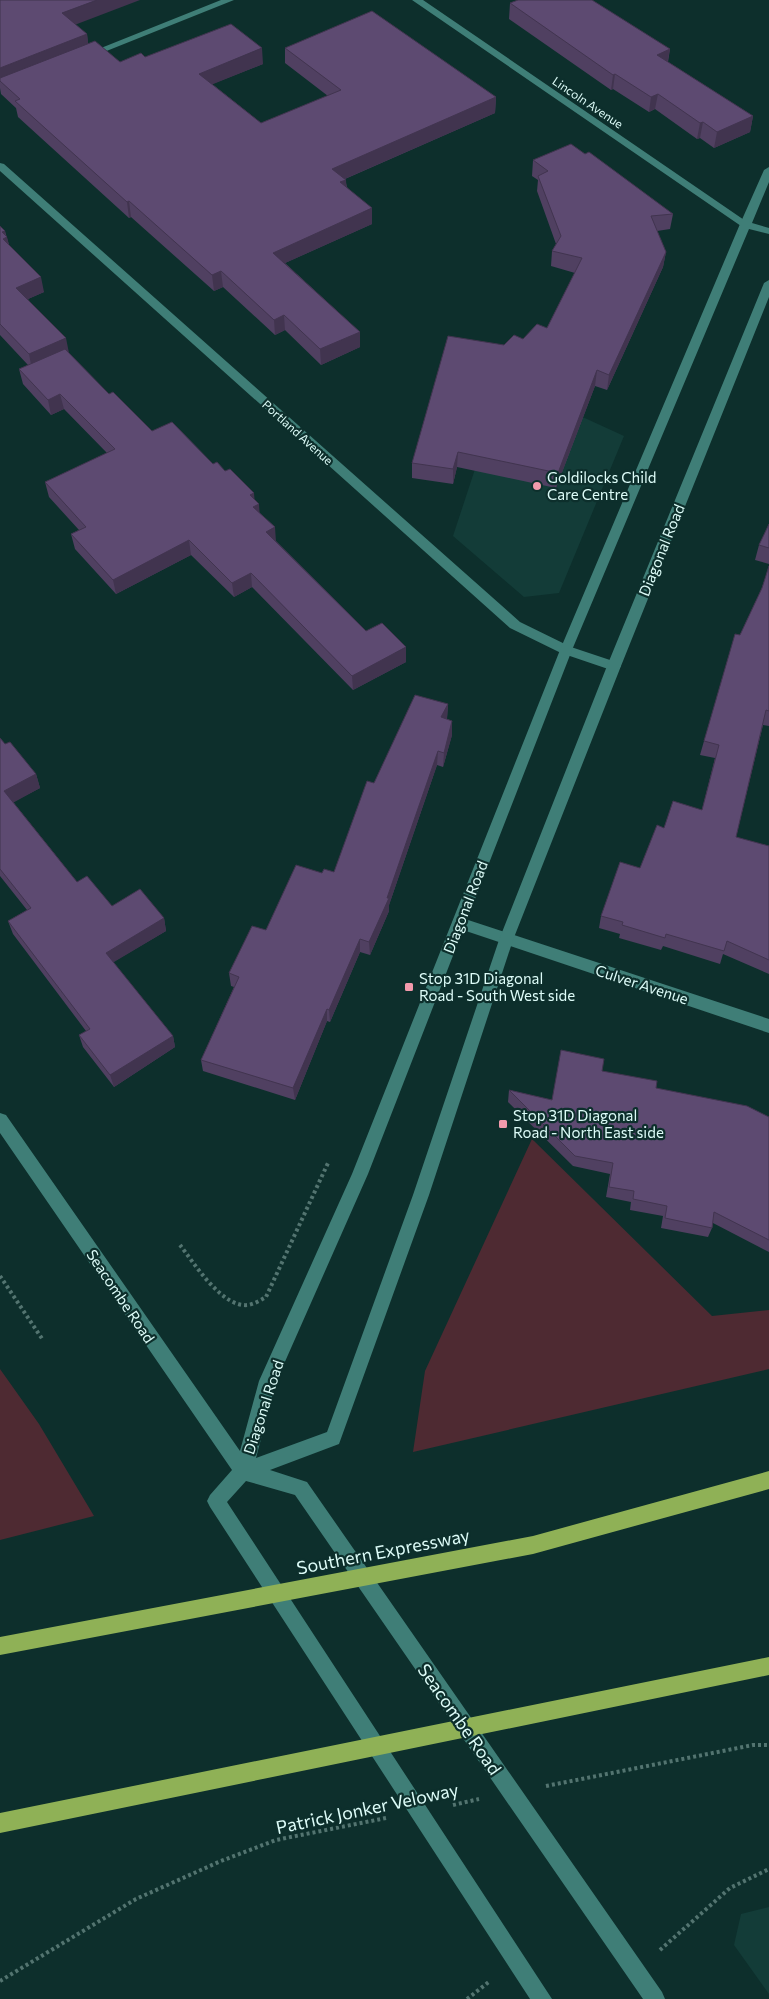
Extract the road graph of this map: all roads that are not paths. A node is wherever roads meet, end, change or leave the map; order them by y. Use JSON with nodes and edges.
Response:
{"nodes":[{"id":1,"x":229,"y":0,"type":"edge"},
{"id":2,"x":417,"y":0,"type":"edge"},
{"id":3,"x":73,"y":61,"type":"edge"},
{"id":4,"x":0,"y":166,"type":"edge"},
{"id":5,"x":769,"y":170,"type":"edge"},
{"id":6,"x":745,"y":224,"type":"junction"},
{"id":7,"x":769,"y":231,"type":"edge"},
{"id":8,"x":769,"y":283,"type":"edge"},
{"id":9,"x":566,"y":650,"type":"junction"},
{"id":10,"x":614,"y":666,"type":"junction"},
{"id":11,"x":459,"y":922,"type":"junction"},
{"id":12,"x":506,"y":940,"type":"junction"},
{"id":13,"x":769,"y":1026,"type":"edge"},
{"id":14,"x":0,"y":1120,"type":"edge"},
{"id":15,"x":243,"y":1471,"type":"junction"},
{"id":16,"x":767,"y":1481,"type":"edge"},
{"id":17,"x":0,"y":1646,"type":"edge"},
{"id":18,"x":769,"y":1666,"type":"edge"},
{"id":19,"x":0,"y":1823,"type":"edge"},
{"id":20,"x":542,"y":1999,"type":"edge"},
{"id":21,"x":655,"y":1999,"type":"edge"}],
"edges":[{"from":1,"to":3,"type":"main road"},
{"from":2,"to":6,"type":"main road","name":"Lincoln Avenue"},
{"from":4,"to":9,"type":"main road","name":"Portland Avenue"},
{"from":5,"to":6,"type":"main road","name":"Diagonal Road"},
{"from":6,"to":7,"type":"main road","name":"Lincoln Avenue"},
{"from":6,"to":9,"type":"main road","name":"Diagonal Road"},
{"from":8,"to":10,"type":"main road","name":"Diagonal Road"},
{"from":9,"to":10,"type":"main road","name":"Portland Avenue"},
{"from":9,"to":11,"type":"main road","name":"Diagonal Road"},
{"from":10,"to":12,"type":"main road","name":"Diagonal Road"},
{"from":11,"to":12,"type":"main road","name":"Culver Avenue"},
{"from":11,"to":15,"type":"main road","name":"Diagonal Road"},
{"from":12,"to":13,"type":"main road","name":"Culver Avenue"},
{"from":12,"to":15,"type":"main road","name":"Diagonal Road"},
{"from":14,"to":15,"type":"main road","name":"Seacombe Road"},
{"from":15,"to":20,"type":"main road"},
{"from":15,"to":21,"type":"main road","name":"Seacombe Road"},
{"from":16,"to":17,"type":"highway","name":"Southern Expressway"},
{"from":18,"to":19,"type":"highway"}]}
